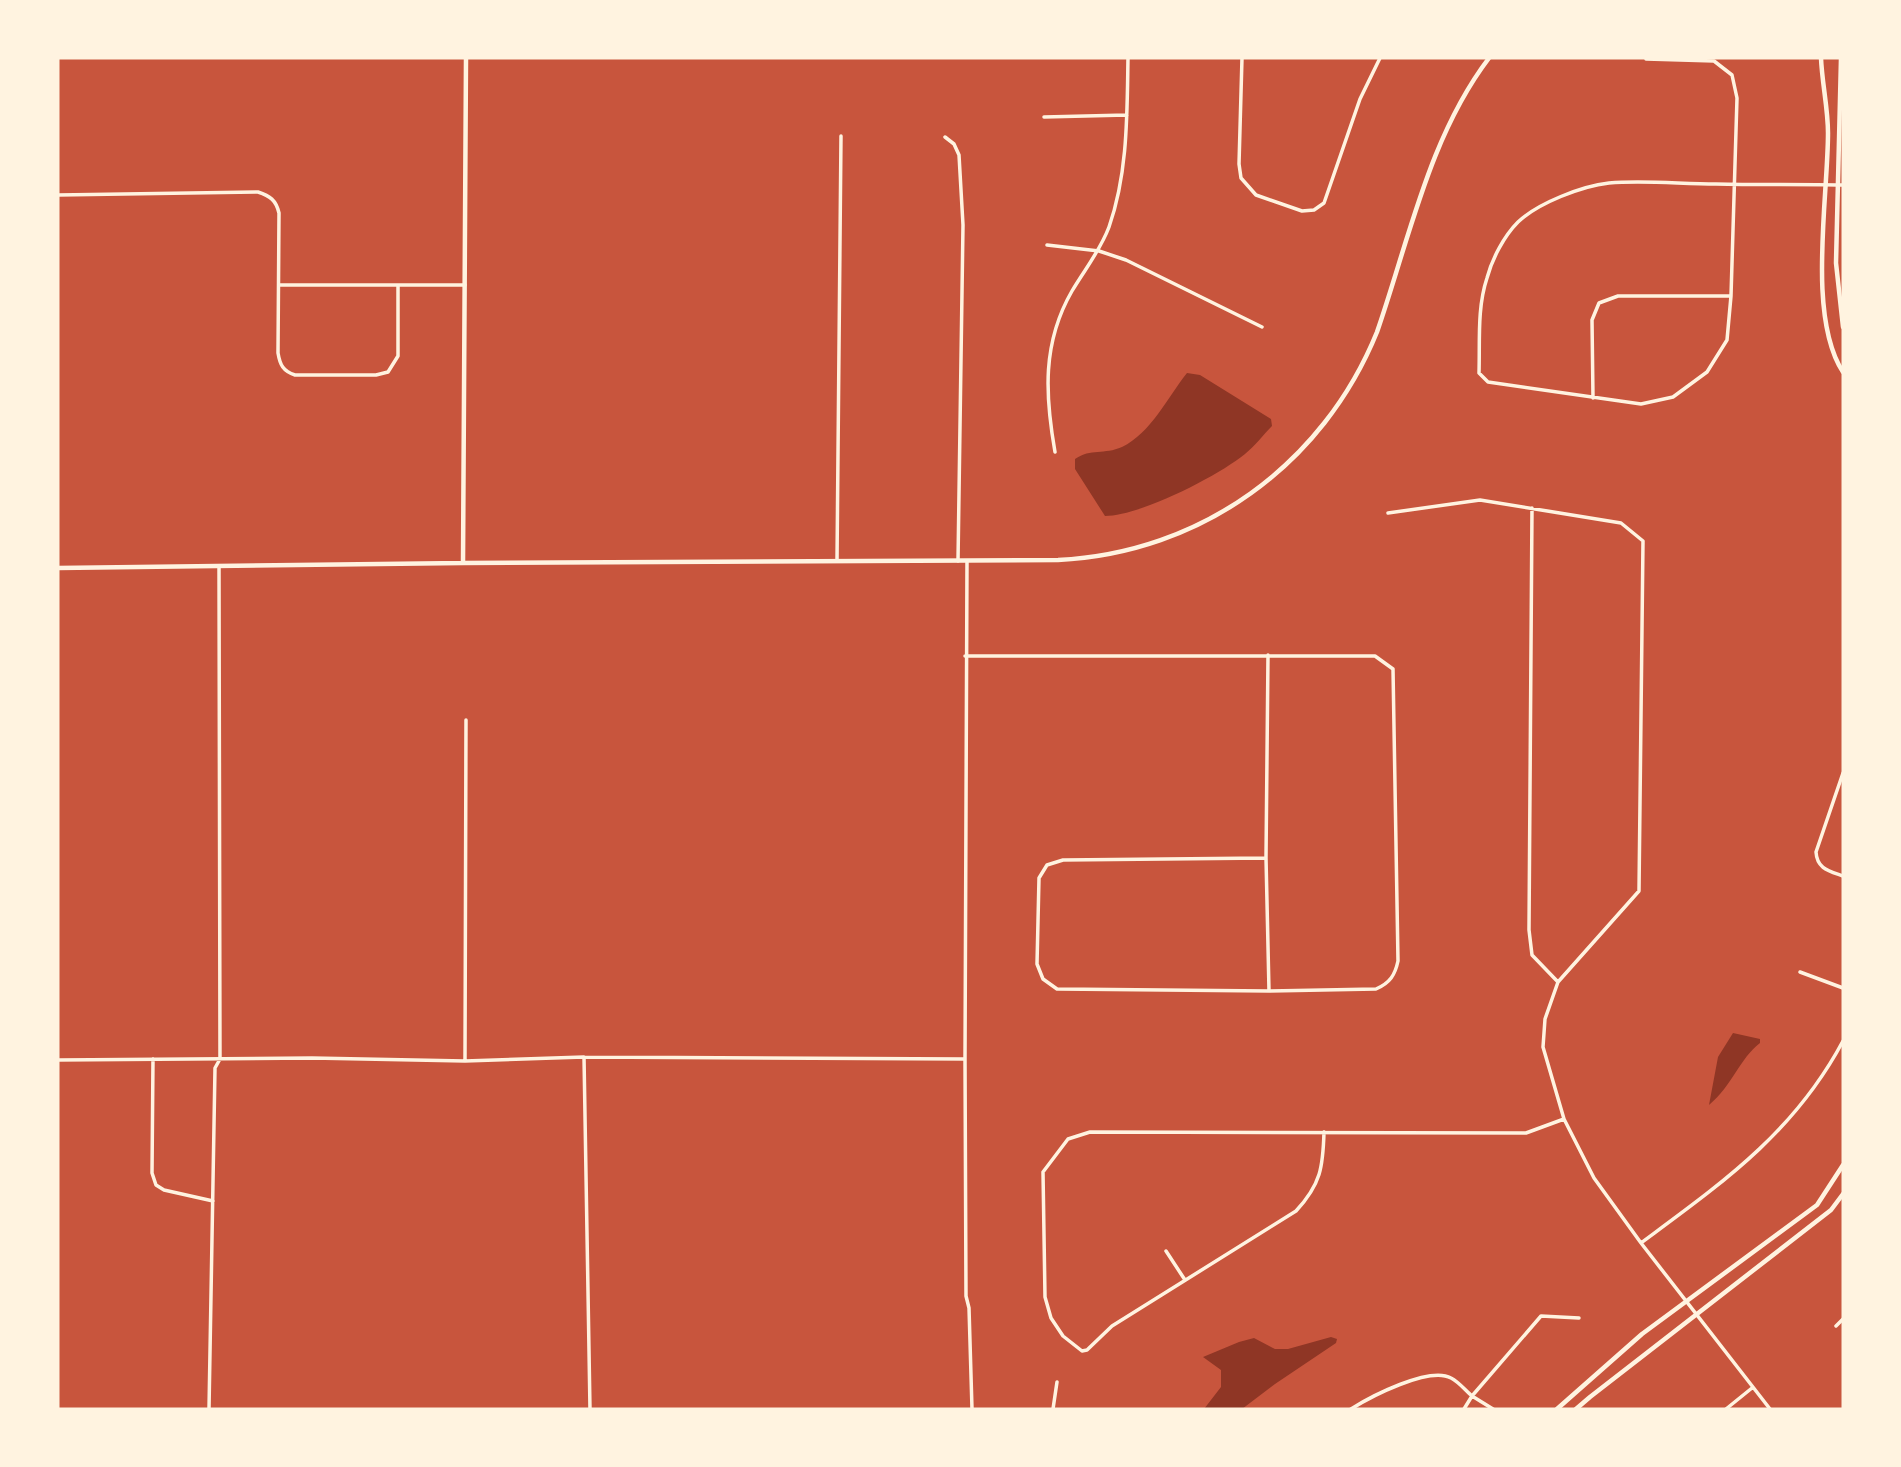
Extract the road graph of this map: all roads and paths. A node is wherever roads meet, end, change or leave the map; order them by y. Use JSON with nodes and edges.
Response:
{"nodes":[{"id":1,"x":466,"y":58,"type":"edge"},
{"id":2,"x":1128,"y":58,"type":"edge"},
{"id":3,"x":1242,"y":58,"type":"edge"},
{"id":4,"x":1380,"y":58,"type":"edge"},
{"id":5,"x":1489,"y":58,"type":"edge"},
{"id":6,"x":1821,"y":58,"type":"edge"},
{"id":7,"x":1841,"y":58,"type":"edge"},
{"id":8,"x":1646,"y":59,"type":"edge"},
{"id":9,"x":1127,"y":115,"type":"junction"},
{"id":10,"x":1044,"y":117,"type":"dead end"},
{"id":11,"x":841,"y":136,"type":"dead end"},
{"id":12,"x":945,"y":137,"type":"dead end"},
{"id":13,"x":1826,"y":184,"type":"junction"},
{"id":14,"x":1734,"y":185,"type":"junction"},
{"id":15,"x":1841,"y":185,"type":"edge"},
{"id":16,"x":58,"y":195,"type":"edge"},
{"id":17,"x":1047,"y":245,"type":"dead end"},
{"id":18,"x":1099,"y":251,"type":"junction"},
{"id":19,"x":279,"y":285,"type":"junction"},
{"id":20,"x":398,"y":285,"type":"junction"},
{"id":21,"x":465,"y":285,"type":"junction"},
{"id":22,"x":1731,"y":296,"type":"junction"},
{"id":23,"x":1262,"y":327,"type":"dead end"},
{"id":24,"x":1843,"y":327,"type":"edge"},
{"id":25,"x":1843,"y":372,"type":"edge"},
{"id":26,"x":1593,"y":398,"type":"junction"},
{"id":27,"x":1055,"y":452,"type":"dead end"},
{"id":28,"x":1532,"y":508,"type":"junction"},
{"id":29,"x":1388,"y":513,"type":"dead end"},
{"id":30,"x":837,"y":561,"type":"junction"},
{"id":31,"x":958,"y":561,"type":"junction"},
{"id":32,"x":967,"y":561,"type":"junction"},
{"id":33,"x":463,"y":562,"type":"junction"},
{"id":34,"x":219,"y":566,"type":"junction"},
{"id":35,"x":58,"y":568,"type":"edge"},
{"id":36,"x":1268,"y":655,"type":"junction"},
{"id":37,"x":965,"y":656,"type":"junction"},
{"id":38,"x":466,"y":720,"type":"dead end"},
{"id":39,"x":1843,"y":773,"type":"edge"},
{"id":40,"x":1266,"y":858,"type":"junction"},
{"id":41,"x":1843,"y":876,"type":"edge"},
{"id":42,"x":1800,"y":972,"type":"dead end"},
{"id":43,"x":1558,"y":982,"type":"junction"},
{"id":44,"x":1843,"y":988,"type":"edge"},
{"id":45,"x":1269,"y":991,"type":"junction"},
{"id":46,"x":1843,"y":1041,"type":"edge"},
{"id":47,"x":583,"y":1057,"type":"junction"},
{"id":48,"x":153,"y":1059,"type":"junction"},
{"id":49,"x":220,"y":1059,"type":"junction"},
{"id":50,"x":965,"y":1059,"type":"junction"},
{"id":51,"x":58,"y":1060,"type":"edge"},
{"id":52,"x":465,"y":1061,"type":"junction"},
{"id":53,"x":1564,"y":1119,"type":"junction"},
{"id":54,"x":1324,"y":1132,"type":"junction"},
{"id":55,"x":1843,"y":1165,"type":"edge"},
{"id":56,"x":1843,"y":1194,"type":"edge"},
{"id":57,"x":213,"y":1201,"type":"junction"},
{"id":58,"x":1641,"y":1243,"type":"junction"},
{"id":59,"x":1166,"y":1251,"type":"dead end"},
{"id":60,"x":1185,"y":1280,"type":"junction"},
{"id":61,"x":1687,"y":1303,"type":"junction"},
{"id":62,"x":1697,"y":1316,"type":"junction"},
{"id":63,"x":1579,"y":1318,"type":"dead end"},
{"id":64,"x":1843,"y":1319,"type":"edge"},
{"id":65,"x":1836,"y":1326,"type":"dead end"},
{"id":66,"x":1058,"y":1382,"type":"dead end"},
{"id":67,"x":1752,"y":1388,"type":"junction"},
{"id":68,"x":1472,"y":1396,"type":"junction"},
{"id":69,"x":209,"y":1409,"type":"edge"},
{"id":70,"x":590,"y":1409,"type":"edge"},
{"id":71,"x":972,"y":1409,"type":"edge"},
{"id":72,"x":1053,"y":1409,"type":"edge"},
{"id":73,"x":1351,"y":1409,"type":"edge"},
{"id":74,"x":1464,"y":1409,"type":"edge"},
{"id":75,"x":1493,"y":1409,"type":"edge"},
{"id":76,"x":1557,"y":1409,"type":"edge"},
{"id":77,"x":1576,"y":1409,"type":"edge"},
{"id":78,"x":1726,"y":1409,"type":"edge"},
{"id":79,"x":1770,"y":1409,"type":"edge"}],
"edges":[{"from":1,"to":21,"type":"street"},
{"from":2,"to":9,"type":"street"},
{"from":3,"to":4,"type":"street"},
{"from":5,"to":32,"type":"street"},
{"from":6,"to":13,"type":"street"},
{"from":7,"to":15,"type":"street"},
{"from":8,"to":14,"type":"street"},
{"from":9,"to":10,"type":"street"},
{"from":9,"to":18,"type":"street"},
{"from":11,"to":30,"type":"street"},
{"from":12,"to":31,"type":"street"},
{"from":13,"to":14,"type":"street"},
{"from":13,"to":15,"type":"street"},
{"from":13,"to":25,"type":"street"},
{"from":14,"to":22,"type":"street"},
{"from":14,"to":26,"type":"street"},
{"from":15,"to":24,"type":"street"},
{"from":16,"to":19,"type":"street"},
{"from":17,"to":18,"type":"street"},
{"from":18,"to":23,"type":"street"},
{"from":18,"to":27,"type":"street"},
{"from":19,"to":20,"type":"street"},
{"from":19,"to":20,"type":"street"},
{"from":20,"to":21,"type":"street"},
{"from":21,"to":33,"type":"street"},
{"from":22,"to":26,"type":"street"},
{"from":22,"to":26,"type":"street"},
{"from":28,"to":29,"type":"street"},
{"from":28,"to":43,"type":"street"},
{"from":28,"to":43,"type":"street"},
{"from":30,"to":31,"type":"street"},
{"from":30,"to":33,"type":"street"},
{"from":31,"to":32,"type":"street"},
{"from":32,"to":37,"type":"street"},
{"from":33,"to":34,"type":"street"},
{"from":34,"to":35,"type":"street"},
{"from":34,"to":49,"type":"street"},
{"from":36,"to":37,"type":"street"},
{"from":36,"to":40,"type":"street"},
{"from":36,"to":45,"type":"street"},
{"from":37,"to":50,"type":"street"},
{"from":38,"to":52,"type":"street"},
{"from":39,"to":41,"type":"street"},
{"from":40,"to":45,"type":"street"},
{"from":40,"to":45,"type":"street"},
{"from":42,"to":44,"type":"street"},
{"from":43,"to":53,"type":"street"},
{"from":46,"to":58,"type":"street"},
{"from":47,"to":50,"type":"street"},
{"from":47,"to":52,"type":"street"},
{"from":47,"to":70,"type":"street"},
{"from":48,"to":49,"type":"street"},
{"from":48,"to":51,"type":"street"},
{"from":48,"to":57,"type":"street"},
{"from":49,"to":52,"type":"street"},
{"from":49,"to":57,"type":"street"},
{"from":50,"to":71,"type":"street"},
{"from":53,"to":54,"type":"street"},
{"from":53,"to":58,"type":"street"},
{"from":54,"to":60,"type":"street"},
{"from":54,"to":60,"type":"street"},
{"from":55,"to":61,"type":"street"},
{"from":56,"to":62,"type":"street"},
{"from":57,"to":69,"type":"street"},
{"from":58,"to":61,"type":"street"},
{"from":59,"to":60,"type":"street"},
{"from":61,"to":62,"type":"street"},
{"from":61,"to":76,"type":"street"},
{"from":62,"to":67,"type":"street"},
{"from":62,"to":77,"type":"street"},
{"from":63,"to":68,"type":"street"},
{"from":64,"to":65,"type":"street"},
{"from":66,"to":72,"type":"street"},
{"from":67,"to":78,"type":"street"},
{"from":67,"to":79,"type":"street"},
{"from":68,"to":73,"type":"street"},
{"from":68,"to":74,"type":"street"},
{"from":68,"to":75,"type":"street"}]}
